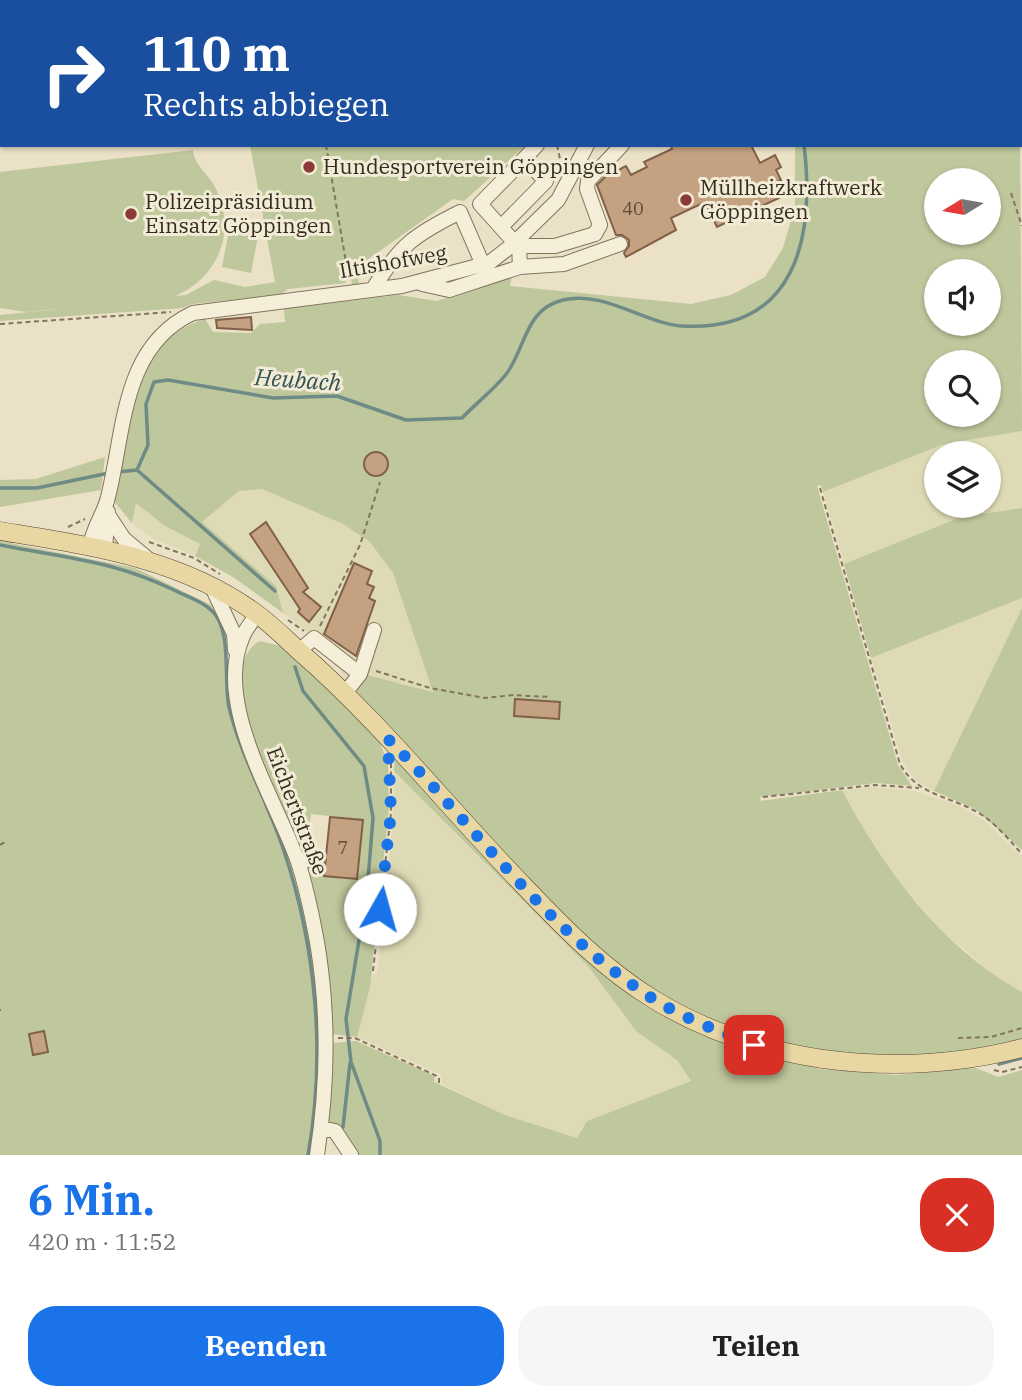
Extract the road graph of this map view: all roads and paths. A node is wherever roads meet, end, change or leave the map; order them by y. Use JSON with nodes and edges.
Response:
{"nodes":[{"id":1,"x":326,"y":147,"type":"edge"},
{"id":2,"x":535,"y":147,"type":"edge"},
{"id":3,"x":584,"y":147,"type":"edge"},
{"id":4,"x":620,"y":147,"type":"edge"},
{"id":5,"x":524,"y":159,"type":"junction"},
{"id":6,"x":1011,"y":193,"type":"dead end"},
{"id":7,"x":1022,"y":226,"type":"edge"},
{"id":8,"x":501,"y":227,"type":"junction"},
{"id":9,"x":620,"y":244,"type":"dead end"},
{"id":10,"x":515,"y":245,"type":"junction"},
{"id":11,"x":482,"y":265,"type":"junction"},
{"id":12,"x":520,"y":267,"type":"junction"},
{"id":13,"x":418,"y":283,"type":"junction"},
{"id":14,"x":373,"y":289,"type":"junction"},
{"id":15,"x":351,"y":292,"type":"junction"},
{"id":16,"x":193,"y":313,"type":"junction"},
{"id":17,"x":0,"y":324,"type":"edge"},
{"id":18,"x":380,"y":482,"type":"dead end"},
{"id":19,"x":820,"y":488,"type":"dead end"},
{"id":20,"x":106,"y":508,"type":"junction"},
{"id":21,"x":93,"y":528,"type":"junction"},
{"id":22,"x":0,"y":531,"type":"edge"},
{"id":23,"x":65,"y":535,"type":"junction"},
{"id":24,"x":97,"y":547,"type":"junction"},
{"id":25,"x":149,"y":560,"type":"junction"},
{"id":26,"x":212,"y":587,"type":"junction"},
{"id":27,"x":257,"y":614,"type":"junction"},
{"id":28,"x":374,"y":630,"type":"dead end"},
{"id":29,"x":314,"y":638,"type":"junction"},
{"id":30,"x":299,"y":651,"type":"junction"},
{"id":31,"x":236,"y":661,"type":"junction"},
{"id":32,"x":362,"y":670,"type":"junction"},
{"id":33,"x":345,"y":693,"type":"junction"},
{"id":34,"x":550,"y":697,"type":"dead end"},
{"id":35,"x":388,"y":739,"type":"junction"},
{"id":36,"x":920,"y":788,"type":"junction"},
{"id":37,"x":764,"y":797,"type":"dead end"},
{"id":38,"x":5,"y":842,"type":"dead end"},
{"id":39,"x":0,"y":845,"type":"edge"},
{"id":40,"x":1022,"y":854,"type":"edge"},
{"id":41,"x":318,"y":858,"type":"dead end"},
{"id":42,"x":298,"y":862,"type":"junction"},
{"id":43,"x":373,"y":971,"type":"dead end"},
{"id":44,"x":1022,"y":1028,"type":"edge"},
{"id":45,"x":345,"y":1037,"type":"dead end"},
{"id":46,"x":958,"y":1038,"type":"dead end"},
{"id":47,"x":1022,"y":1048,"type":"edge"},
{"id":48,"x":439,"y":1085,"type":"dead end"},
{"id":49,"x":321,"y":1128,"type":"junction"},
{"id":50,"x":317,"y":1155,"type":"edge"},
{"id":51,"x":351,"y":1155,"type":"edge"}],
"edges":[{"from":1,"to":15,"type":"path"},
{"from":2,"to":5,"type":"street"},
{"from":3,"to":10,"type":"street","name":"Iltishofweg"},
{"from":4,"to":10,"type":"street"},
{"from":5,"to":8,"type":"street"},
{"from":5,"to":8,"type":"street"},
{"from":6,"to":7,"type":"path"},
{"from":8,"to":10,"type":"street"},
{"from":9,"to":12,"type":"street"},
{"from":10,"to":11,"type":"street","name":"Iltishofweg"},
{"from":10,"to":12,"type":"street"},
{"from":11,"to":13,"type":"street","name":"Iltishofweg"},
{"from":11,"to":14,"type":"street"},
{"from":12,"to":13,"type":"street"},
{"from":13,"to":14,"type":"street","name":"Iltishofweg"},
{"from":14,"to":15,"type":"street","name":"Iltishofweg"},
{"from":15,"to":16,"type":"street","name":"Iltishofweg"},
{"from":16,"to":17,"type":"path"},
{"from":16,"to":20,"type":"street","name":"Iltishofweg"},
{"from":18,"to":29,"type":"path"},
{"from":19,"to":36,"type":"path"},
{"from":20,"to":21,"type":"street","name":"Iltishofweg"},
{"from":20,"to":23,"type":"path"},
{"from":20,"to":24,"type":"street","name":"Iltishofweg"},
{"from":20,"to":25,"type":"street"},
{"from":21,"to":23,"type":"street"},
{"from":21,"to":24,"type":"street","name":"Iltishofweg"},
{"from":22,"to":23,"type":"main road"},
{"from":23,"to":24,"type":"main road"},
{"from":24,"to":25,"type":"main road"},
{"from":25,"to":26,"type":"main road"},
{"from":26,"to":27,"type":"main road"},
{"from":26,"to":31,"type":"street"},
{"from":27,"to":30,"type":"main road"},
{"from":27,"to":31,"type":"street","name":"Eichertstraße"},
{"from":28,"to":32,"type":"street"},
{"from":29,"to":30,"type":"street"},
{"from":29,"to":32,"type":"street"},
{"from":30,"to":33,"type":"main road"},
{"from":31,"to":42,"type":"street","name":"Eichertstraße"},
{"from":32,"to":33,"type":"street"},
{"from":32,"to":34,"type":"path"},
{"from":33,"to":35,"type":"main road"},
{"from":35,"to":43,"type":"path"},
{"from":35,"to":47,"type":"main road"},
{"from":36,"to":37,"type":"path"},
{"from":36,"to":40,"type":"path"},
{"from":38,"to":39,"type":"path"},
{"from":41,"to":42,"type":"street"},
{"from":42,"to":49,"type":"street","name":"Eichertstraße"},
{"from":44,"to":46,"type":"path"},
{"from":45,"to":48,"type":"path"},
{"from":49,"to":50,"type":"street","name":"Eichertstraße"},
{"from":49,"to":51,"type":"street"}]}
